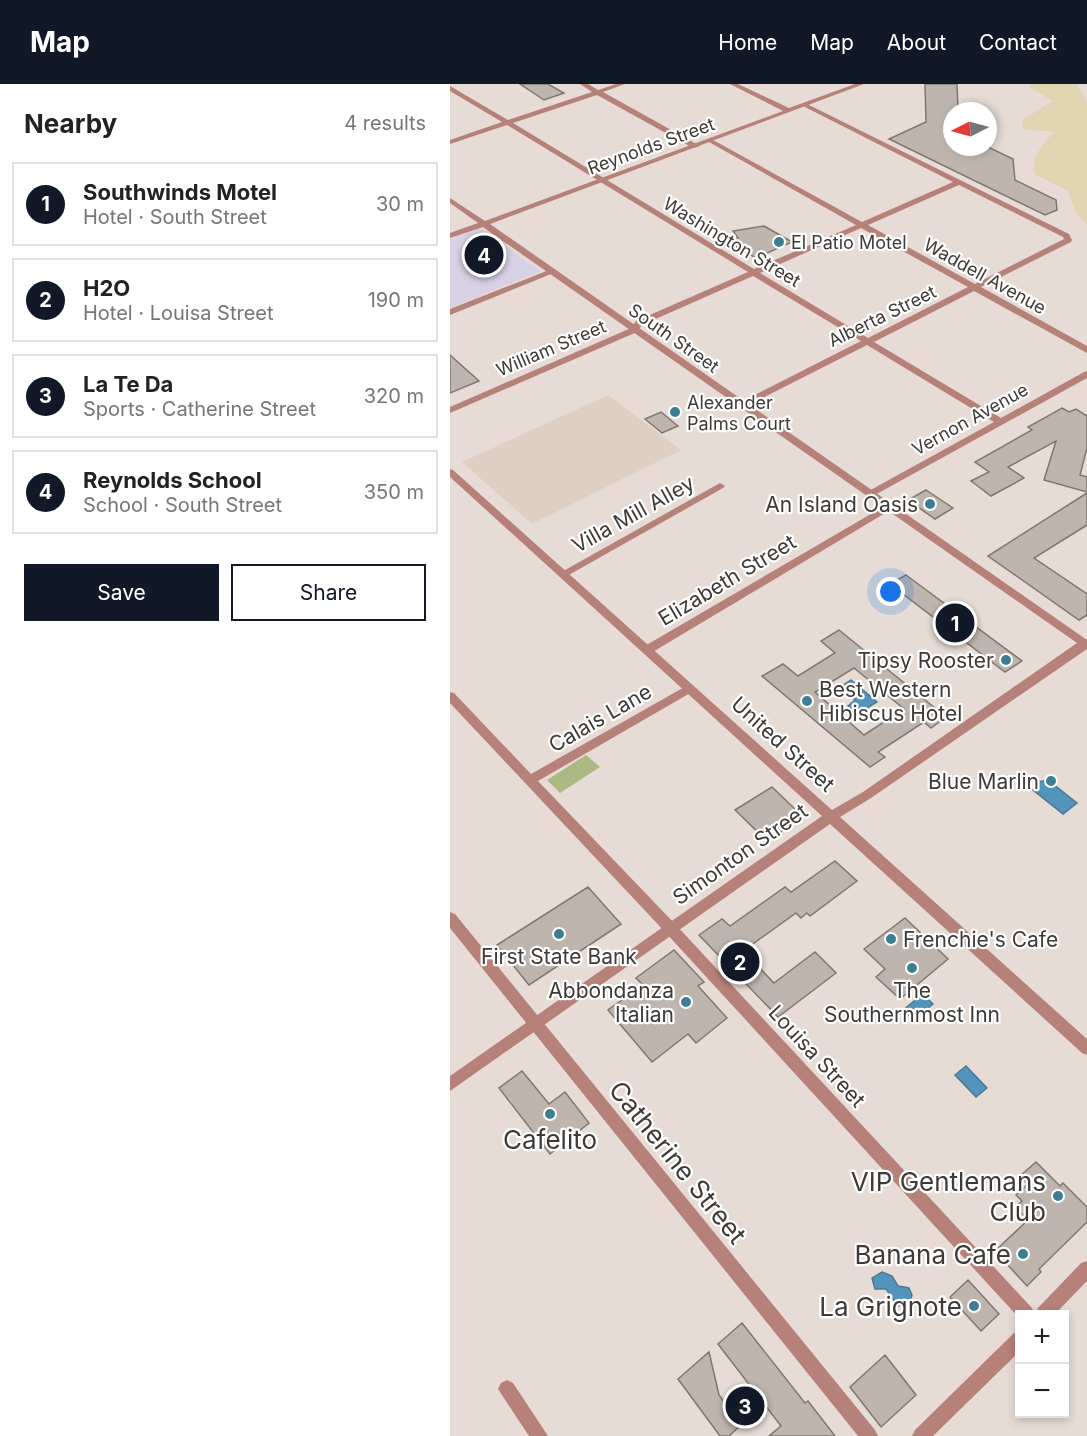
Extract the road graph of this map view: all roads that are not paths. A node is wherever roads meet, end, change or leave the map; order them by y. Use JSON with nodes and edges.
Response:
{"nodes":[{"id":1,"x":584,"y":84,"type":"edge"},
{"id":2,"x":622,"y":84,"type":"edge"},
{"id":3,"x":733,"y":84,"type":"edge"},
{"id":4,"x":861,"y":84,"type":"edge"},
{"id":5,"x":450,"y":88,"type":"edge"},
{"id":6,"x":598,"y":92,"type":"junction"},
{"id":7,"x":805,"y":105,"type":"junction"},
{"id":8,"x":789,"y":111,"type":"junction"},
{"id":9,"x":508,"y":122,"type":"junction"},
{"id":10,"x":711,"y":141,"type":"junction"},
{"id":11,"x":450,"y":142,"type":"edge"},
{"id":12,"x":696,"y":146,"type":"junction"},
{"id":13,"x":602,"y":180,"type":"junction"},
{"id":14,"x":959,"y":182,"type":"junction"},
{"id":15,"x":450,"y":200,"type":"edge"},
{"id":16,"x":483,"y":223,"type":"junction"},
{"id":17,"x":862,"y":224,"type":"junction"},
{"id":18,"x":450,"y":236,"type":"edge"},
{"id":19,"x":753,"y":271,"type":"junction"},
{"id":20,"x":552,"y":272,"type":"junction"},
{"id":21,"x":976,"y":288,"type":"junction"},
{"id":22,"x":450,"y":312,"type":"edge"},
{"id":23,"x":634,"y":330,"type":"junction"},
{"id":24,"x":867,"y":342,"type":"junction"},
{"id":25,"x":1087,"y":350,"type":"edge"},
{"id":26,"x":1087,"y":374,"type":"edge"},
{"id":27,"x":742,"y":405,"type":"junction"},
{"id":28,"x":450,"y":410,"type":"edge"},
{"id":29,"x":999,"y":421,"type":"junction"},
{"id":30,"x":450,"y":472,"type":"edge"},
{"id":31,"x":720,"y":486,"type":"dead end"},
{"id":32,"x":870,"y":494,"type":"junction"},
{"id":33,"x":888,"y":507,"type":"junction"},
{"id":34,"x":563,"y":574,"type":"junction"},
{"id":35,"x":1086,"y":644,"type":"edge"},
{"id":36,"x":647,"y":650,"type":"junction"},
{"id":37,"x":688,"y":689,"type":"junction"},
{"id":38,"x":450,"y":696,"type":"edge"},
{"id":39,"x":531,"y":780,"type":"junction"},
{"id":40,"x":832,"y":816,"type":"junction"},
{"id":41,"x":450,"y":918,"type":"edge"},
{"id":42,"x":671,"y":929,"type":"junction"},
{"id":43,"x":535,"y":1023,"type":"junction"},
{"id":44,"x":1087,"y":1048,"type":"edge"},
{"id":45,"x":450,"y":1084,"type":"edge"},
{"id":46,"x":1087,"y":1269,"type":"edge"},
{"id":47,"x":1022,"y":1310,"type":"edge"},
{"id":48,"x":1048,"y":1310,"type":"edge"},
{"id":49,"x":1015,"y":1344,"type":"edge"},
{"id":50,"x":507,"y":1389,"type":"dead end"},
{"id":51,"x":539,"y":1436,"type":"edge"},
{"id":52,"x":869,"y":1436,"type":"edge"},
{"id":53,"x":921,"y":1436,"type":"edge"}],
"edges":[{"from":1,"to":6,"type":"street"},
{"from":2,"to":6,"type":"street"},
{"from":3,"to":8,"type":"street"},
{"from":4,"to":7,"type":"street","name":"Reynolds Street"},
{"from":5,"to":9,"type":"street","name":"Washington Street"},
{"from":6,"to":9,"type":"street"},
{"from":6,"to":12,"type":"street"},
{"from":7,"to":8,"type":"street","name":"Reynolds Street"},
{"from":7,"to":14,"type":"street"},
{"from":8,"to":10,"type":"street","name":"Reynolds Street"},
{"from":9,"to":11,"type":"street"},
{"from":9,"to":13,"type":"street","name":"Washington Street"},
{"from":10,"to":12,"type":"street","name":"Reynolds Street"},
{"from":10,"to":17,"type":"street","name":"Waddell Avenue"},
{"from":12,"to":13,"type":"street","name":"Reynolds Street"},
{"from":13,"to":16,"type":"street","name":"Reynolds Street"},
{"from":13,"to":19,"type":"street","name":"Washington Street"},
{"from":14,"to":17,"type":"street","name":"William Street"},
{"from":14,"to":21,"type":"street","name":"Alberta Street"},
{"from":15,"to":16,"type":"street","name":"South Street"},
{"from":16,"to":18,"type":"street","name":"Reynolds Street"},
{"from":16,"to":20,"type":"street","name":"South Street"},
{"from":17,"to":19,"type":"street","name":"William Street"},
{"from":17,"to":21,"type":"street","name":"Waddell Avenue"},
{"from":19,"to":23,"type":"street","name":"William Street"},
{"from":19,"to":24,"type":"street","name":"Washington Street"},
{"from":20,"to":22,"type":"street"},
{"from":20,"to":23,"type":"street","name":"South Street"},
{"from":21,"to":24,"type":"street","name":"Alberta Street"},
{"from":21,"to":25,"type":"street","name":"Waddell Avenue"},
{"from":23,"to":27,"type":"street","name":"South Street"},
{"from":23,"to":28,"type":"street","name":"William Street"},
{"from":24,"to":27,"type":"street","name":"Alberta Street"},
{"from":24,"to":29,"type":"street","name":"Washington Street"},
{"from":26,"to":29,"type":"street","name":"Vernon Avenue"},
{"from":27,"to":32,"type":"street","name":"South Street"},
{"from":29,"to":32,"type":"street","name":"Vernon Avenue"},
{"from":30,"to":34,"type":"street","name":"United Street"},
{"from":31,"to":34,"type":"street","name":"Villa Mill Alley"},
{"from":32,"to":33,"type":"street","name":"South Street"},
{"from":33,"to":35,"type":"street","name":"South Street"},
{"from":33,"to":36,"type":"street","name":"Elizabeth Street"},
{"from":34,"to":36,"type":"street","name":"United Street"},
{"from":35,"to":40,"type":"street","name":"Simonton Street"},
{"from":36,"to":37,"type":"street","name":"United Street"},
{"from":37,"to":39,"type":"street","name":"Calais Lane"},
{"from":37,"to":40,"type":"street","name":"United Street"},
{"from":38,"to":39,"type":"street","name":"Louisa Street"},
{"from":39,"to":42,"type":"street","name":"Louisa Street"},
{"from":40,"to":42,"type":"street","name":"Simonton Street"},
{"from":40,"to":44,"type":"street","name":"United Street"},
{"from":41,"to":43,"type":"street","name":"Catherine Street"},
{"from":42,"to":43,"type":"street","name":"Simonton Street"},
{"from":42,"to":47,"type":"street","name":"Louisa Street"},
{"from":43,"to":45,"type":"street","name":"Simonton Street"},
{"from":43,"to":52,"type":"street","name":"Catherine Street"},
{"from":46,"to":48,"type":"street"},
{"from":49,"to":53,"type":"street"},
{"from":50,"to":51,"type":"street"}]}
